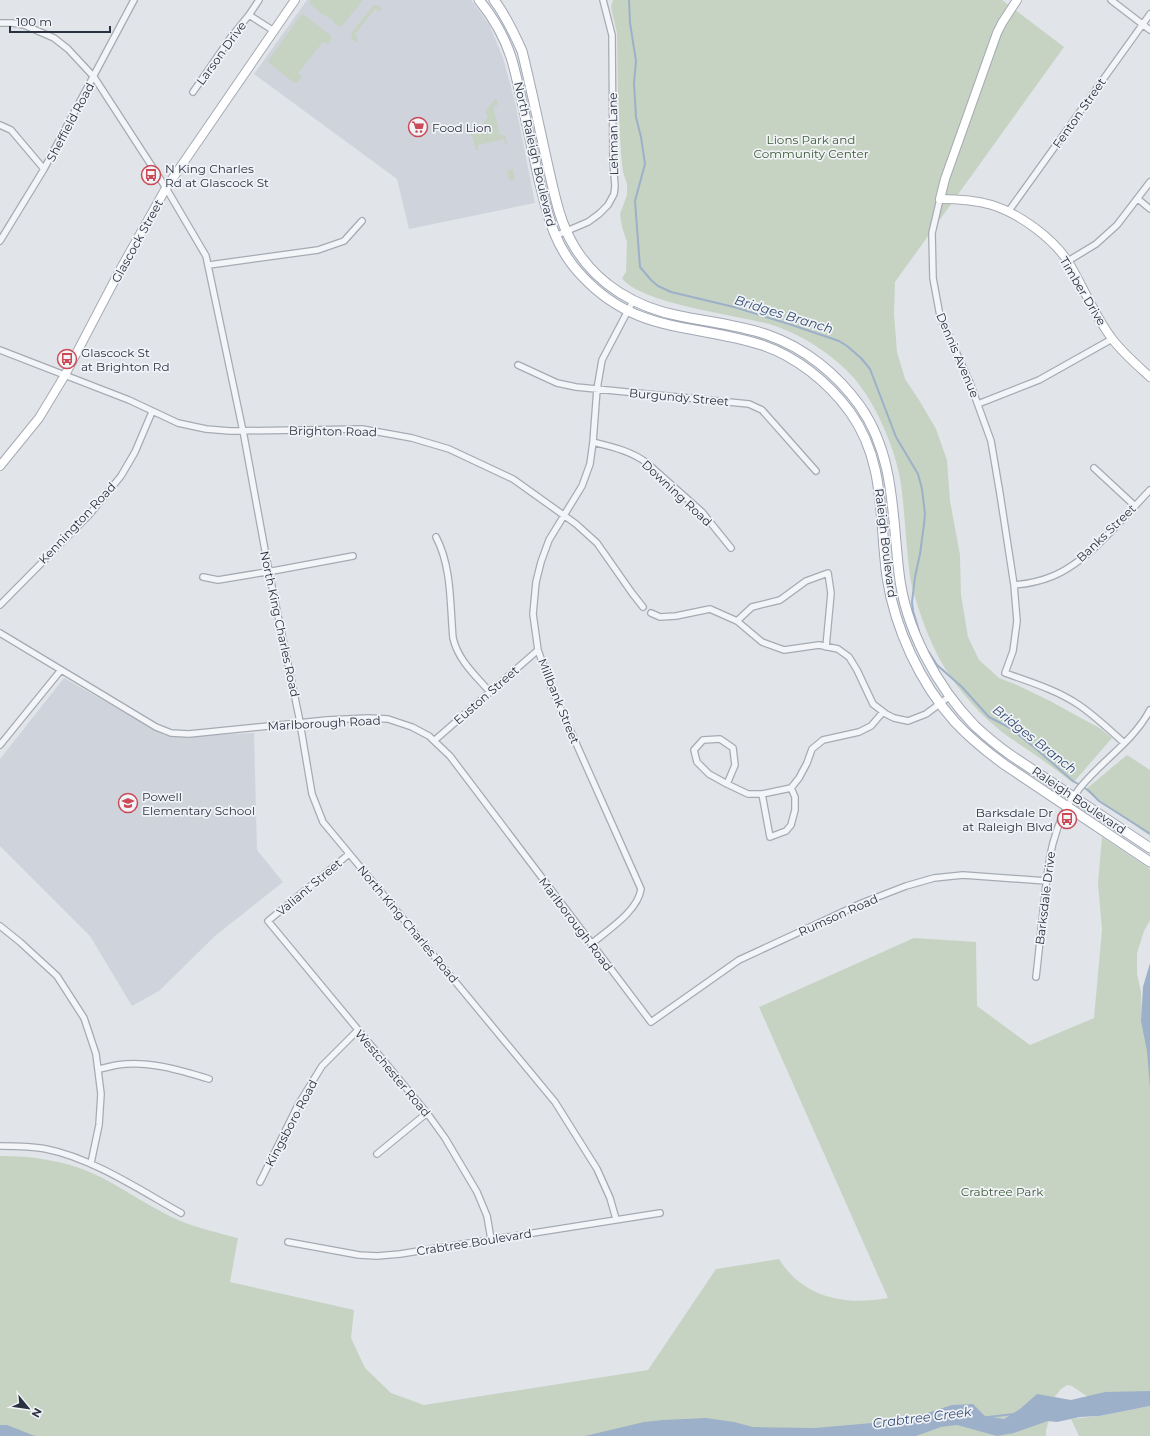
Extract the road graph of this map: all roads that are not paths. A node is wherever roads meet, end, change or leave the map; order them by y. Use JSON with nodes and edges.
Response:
{"nodes":[{"id":1,"x":134,"y":0,"type":"edge"},
{"id":2,"x":259,"y":0,"type":"edge"},
{"id":3,"x":295,"y":0,"type":"edge"},
{"id":4,"x":479,"y":0,"type":"edge"},
{"id":5,"x":494,"y":0,"type":"edge"},
{"id":6,"x":603,"y":0,"type":"edge"},
{"id":7,"x":1017,"y":0,"type":"edge"},
{"id":8,"x":1111,"y":0,"type":"edge"},
{"id":9,"x":1150,"y":14,"type":"edge"},
{"id":10,"x":249,"y":15,"type":"junction"},
{"id":11,"x":0,"y":23,"type":"edge"},
{"id":12,"x":1142,"y":24,"type":"junction"},
{"id":13,"x":1150,"y":30,"type":"edge"},
{"id":14,"x":274,"y":31,"type":"junction"},
{"id":15,"x":94,"y":77,"type":"junction"},
{"id":16,"x":193,"y":92,"type":"dead end"},
{"id":17,"x":0,"y":125,"type":"edge"},
{"id":18,"x":44,"y":169,"type":"junction"},
{"id":19,"x":1150,"y":182,"type":"edge"},
{"id":20,"x":166,"y":188,"type":"junction"},
{"id":21,"x":940,"y":198,"type":"junction"},
{"id":22,"x":1138,"y":199,"type":"junction"},
{"id":23,"x":1150,"y":209,"type":"edge"},
{"id":24,"x":1008,"y":212,"type":"junction"},
{"id":25,"x":362,"y":221,"type":"dead end"},
{"id":26,"x":566,"y":231,"type":"junction"},
{"id":27,"x":555,"y":236,"type":"junction"},
{"id":28,"x":0,"y":241,"type":"edge"},
{"id":29,"x":1068,"y":262,"type":"junction"},
{"id":30,"x":209,"y":265,"type":"junction"},
{"id":31,"x":633,"y":301,"type":"junction"},
{"id":32,"x":627,"y":311,"type":"junction"},
{"id":33,"x":1112,"y":339,"type":"junction"},
{"id":34,"x":0,"y":350,"type":"edge"},
{"id":35,"x":518,"y":365,"type":"dead end"},
{"id":36,"x":65,"y":375,"type":"junction"},
{"id":37,"x":1150,"y":377,"type":"edge"},
{"id":38,"x":597,"y":389,"type":"junction"},
{"id":39,"x":978,"y":404,"type":"junction"},
{"id":40,"x":152,"y":412,"type":"junction"},
{"id":41,"x":242,"y":430,"type":"junction"},
{"id":42,"x":593,"y":442,"type":"junction"},
{"id":43,"x":0,"y":466,"type":"edge"},
{"id":44,"x":1094,"y":468,"type":"dead end"},
{"id":45,"x":816,"y":471,"type":"dead end"},
{"id":46,"x":1150,"y":490,"type":"edge"},
{"id":47,"x":1135,"y":506,"type":"junction"},
{"id":48,"x":564,"y":515,"type":"junction"},
{"id":49,"x":436,"y":537,"type":"dead end"},
{"id":50,"x":731,"y":548,"type":"dead end"},
{"id":51,"x":353,"y":556,"type":"dead end"},
{"id":52,"x":269,"y":572,"type":"junction"},
{"id":53,"x":203,"y":577,"type":"dead end"},
{"id":54,"x":1014,"y":585,"type":"junction"},
{"id":55,"x":0,"y":604,"type":"edge"},
{"id":56,"x":643,"y":607,"type":"dead end"},
{"id":57,"x":651,"y":613,"type":"dead end"},
{"id":58,"x":737,"y":621,"type":"junction"},
{"id":59,"x":0,"y":633,"type":"edge"},
{"id":60,"x":826,"y":647,"type":"junction"},
{"id":61,"x":538,"y":650,"type":"junction"},
{"id":62,"x":60,"y":670,"type":"junction"},
{"id":63,"x":490,"y":692,"type":"junction"},
{"id":64,"x":950,"y":696,"type":"junction"},
{"id":65,"x":941,"y":703,"type":"junction"},
{"id":66,"x":1150,"y":710,"type":"edge"},
{"id":67,"x":883,"y":712,"type":"junction"},
{"id":68,"x":300,"y":723,"type":"junction"},
{"id":69,"x":435,"y":740,"type":"junction"},
{"id":70,"x":1124,"y":744,"type":"junction"},
{"id":71,"x":0,"y":745,"type":"edge"},
{"id":72,"x":727,"y":784,"type":"junction"},
{"id":73,"x":791,"y":788,"type":"junction"},
{"id":74,"x":762,"y":794,"type":"junction"},
{"id":75,"x":1074,"y":796,"type":"junction"},
{"id":76,"x":1067,"y":806,"type":"junction"},
{"id":77,"x":1150,"y":848,"type":"edge"},
{"id":78,"x":349,"y":854,"type":"junction"},
{"id":79,"x":1150,"y":862,"type":"edge"},
{"id":80,"x":1046,"y":881,"type":"junction"},
{"id":81,"x":268,"y":921,"type":"joint"},
{"id":82,"x":0,"y":926,"type":"edge"},
{"id":83,"x":591,"y":944,"type":"junction"},
{"id":84,"x":1036,"y":977,"type":"dead end"},
{"id":85,"x":651,"y":1022,"type":"joint"},
{"id":86,"x":358,"y":1030,"type":"junction"},
{"id":87,"x":99,"y":1069,"type":"junction"},
{"id":88,"x":209,"y":1079,"type":"dead end"},
{"id":89,"x":426,"y":1113,"type":"junction"},
{"id":90,"x":0,"y":1146,"type":"edge"},
{"id":91,"x":377,"y":1154,"type":"dead end"},
{"id":92,"x":91,"y":1163,"type":"junction"},
{"id":93,"x":260,"y":1182,"type":"dead end"},
{"id":94,"x":182,"y":1213,"type":"dead end"},
{"id":95,"x":660,"y":1213,"type":"dead end"},
{"id":96,"x":616,"y":1220,"type":"junction"},
{"id":97,"x":491,"y":1239,"type":"junction"},
{"id":98,"x":288,"y":1242,"type":"dead end"}],
"edges":[{"from":1,"to":15,"type":"street","name":"Sheffield Road"},
{"from":2,"to":10,"type":"street","name":"Larson Drive"},
{"from":3,"to":14,"type":"street","name":"Glascock Street"},
{"from":4,"to":27,"type":"main road","name":"North Raleigh Boulevard"},
{"from":5,"to":26,"type":"main road","name":"North Raleigh Boulevard"},
{"from":6,"to":26,"type":"street","name":"Lehman Lane"},
{"from":7,"to":21,"type":"street","name":"Dennis Avenue"},
{"from":8,"to":12,"type":"street"},
{"from":9,"to":12,"type":"street","name":"Fenton Street"},
{"from":10,"to":14,"type":"street","name":"Larson Drive"},
{"from":10,"to":16,"type":"street","name":"Larson Drive"},
{"from":11,"to":15,"type":"street","name":"North King Charles Road"},
{"from":12,"to":13,"type":"street"},
{"from":12,"to":24,"type":"street","name":"Fenton Street"},
{"from":14,"to":20,"type":"street","name":"Glascock Street"},
{"from":15,"to":18,"type":"street","name":"Sheffield Road"},
{"from":15,"to":20,"type":"street","name":"North King Charles Road"},
{"from":17,"to":18,"type":"street"},
{"from":18,"to":28,"type":"street","name":"Sheffield Road"},
{"from":19,"to":22,"type":"street"},
{"from":20,"to":30,"type":"street","name":"North King Charles Road"},
{"from":20,"to":36,"type":"street","name":"Glascock Street"},
{"from":21,"to":24,"type":"street","name":"Timber Drive"},
{"from":21,"to":39,"type":"street","name":"Dennis Avenue"},
{"from":22,"to":23,"type":"street"},
{"from":22,"to":29,"type":"street"},
{"from":24,"to":29,"type":"street","name":"Timber Drive"},
{"from":25,"to":30,"type":"street"},
{"from":26,"to":27,"type":"street","name":"Lehman Lane"},
{"from":26,"to":31,"type":"main road","name":"North Raleigh Boulevard"},
{"from":27,"to":32,"type":"main road","name":"North Raleigh Boulevard"},
{"from":29,"to":33,"type":"street","name":"Timber Drive"},
{"from":30,"to":41,"type":"street","name":"North King Charles Road"},
{"from":31,"to":32,"type":"street","name":"Millbank Street"},
{"from":31,"to":64,"type":"main road","name":"Raleigh Boulevard"},
{"from":32,"to":38,"type":"street","name":"Millbank Street"},
{"from":32,"to":65,"type":"main road","name":"Raleigh Boulevard"},
{"from":33,"to":37,"type":"street","name":"Timber Drive"},
{"from":33,"to":39,"type":"street"},
{"from":34,"to":36,"type":"street","name":"Brighton Road"},
{"from":35,"to":38,"type":"street","name":"Burgundy Street"},
{"from":36,"to":40,"type":"street","name":"Brighton Road"},
{"from":36,"to":43,"type":"street","name":"Glascock Street"},
{"from":38,"to":42,"type":"street","name":"Millbank Street"},
{"from":38,"to":45,"type":"street","name":"Burgundy Street"},
{"from":39,"to":54,"type":"street","name":"Dennis Avenue"},
{"from":40,"to":41,"type":"street","name":"Brighton Road"},
{"from":40,"to":55,"type":"street","name":"Kennington Road"},
{"from":41,"to":48,"type":"street","name":"Brighton Road"},
{"from":41,"to":52,"type":"street","name":"North King Charles Road"},
{"from":42,"to":48,"type":"street","name":"Millbank Street"},
{"from":42,"to":50,"type":"street","name":"Downing Road"},
{"from":44,"to":47,"type":"street"},
{"from":46,"to":47,"type":"street","name":"Banks Street"},
{"from":47,"to":54,"type":"street","name":"Banks Street"},
{"from":48,"to":56,"type":"street","name":"Brighton Road"},
{"from":48,"to":61,"type":"street","name":"Millbank Street"},
{"from":49,"to":63,"type":"street"},
{"from":51,"to":52,"type":"street"},
{"from":52,"to":53,"type":"street"},
{"from":52,"to":68,"type":"street","name":"North King Charles Road"},
{"from":54,"to":70,"type":"street","name":"Dennis Avenue"},
{"from":57,"to":58,"type":"street"},
{"from":58,"to":60,"type":"street"},
{"from":58,"to":60,"type":"street"},
{"from":59,"to":62,"type":"street","name":"Marlborough Road"},
{"from":60,"to":67,"type":"street"},
{"from":61,"to":63,"type":"street","name":"Euston Street"},
{"from":61,"to":83,"type":"street","name":"Millbank Street"},
{"from":62,"to":68,"type":"street","name":"Marlborough Road"},
{"from":62,"to":71,"type":"street"},
{"from":63,"to":69,"type":"street","name":"Euston Street"},
{"from":64,"to":65,"type":"street"},
{"from":64,"to":75,"type":"main road","name":"Raleigh Boulevard"},
{"from":65,"to":67,"type":"street"},
{"from":65,"to":76,"type":"main road","name":"Raleigh Boulevard"},
{"from":66,"to":70,"type":"street","name":"Barksdale Drive"},
{"from":67,"to":73,"type":"street"},
{"from":68,"to":69,"type":"street","name":"Marlborough Road"},
{"from":68,"to":78,"type":"street","name":"North King Charles Road"},
{"from":69,"to":83,"type":"street","name":"Marlborough Road"},
{"from":70,"to":75,"type":"street","name":"Barksdale Drive"},
{"from":72,"to":72,"type":"street"},
{"from":72,"to":74,"type":"street"},
{"from":73,"to":74,"type":"street"},
{"from":73,"to":74,"type":"street"},
{"from":75,"to":76,"type":"street","name":"Barksdale Drive"},
{"from":75,"to":77,"type":"main road","name":"Raleigh Boulevard"},
{"from":76,"to":79,"type":"main road","name":"Raleigh Boulevard"},
{"from":76,"to":80,"type":"street","name":"Barksdale Drive"},
{"from":78,"to":81,"type":"street","name":"Valiant Street"},
{"from":78,"to":96,"type":"street","name":"North King Charles Road"},
{"from":80,"to":84,"type":"street","name":"Barksdale Drive"},
{"from":80,"to":85,"type":"street","name":"Rumson Road"},
{"from":81,"to":86,"type":"street","name":"Westchester Road"},
{"from":82,"to":87,"type":"street"},
{"from":83,"to":85,"type":"street","name":"Marlborough Road"},
{"from":86,"to":89,"type":"street","name":"Westchester Road"},
{"from":86,"to":93,"type":"street","name":"Kingsboro Road"},
{"from":87,"to":88,"type":"street"},
{"from":87,"to":92,"type":"street"},
{"from":89,"to":91,"type":"street"},
{"from":89,"to":97,"type":"street","name":"Westchester Road"},
{"from":90,"to":92,"type":"street"},
{"from":92,"to":94,"type":"street"},
{"from":95,"to":96,"type":"street","name":"Crabtree Boulevard"},
{"from":96,"to":97,"type":"street","name":"Crabtree Boulevard"},
{"from":97,"to":98,"type":"street","name":"Crabtree Boulevard"}]}
